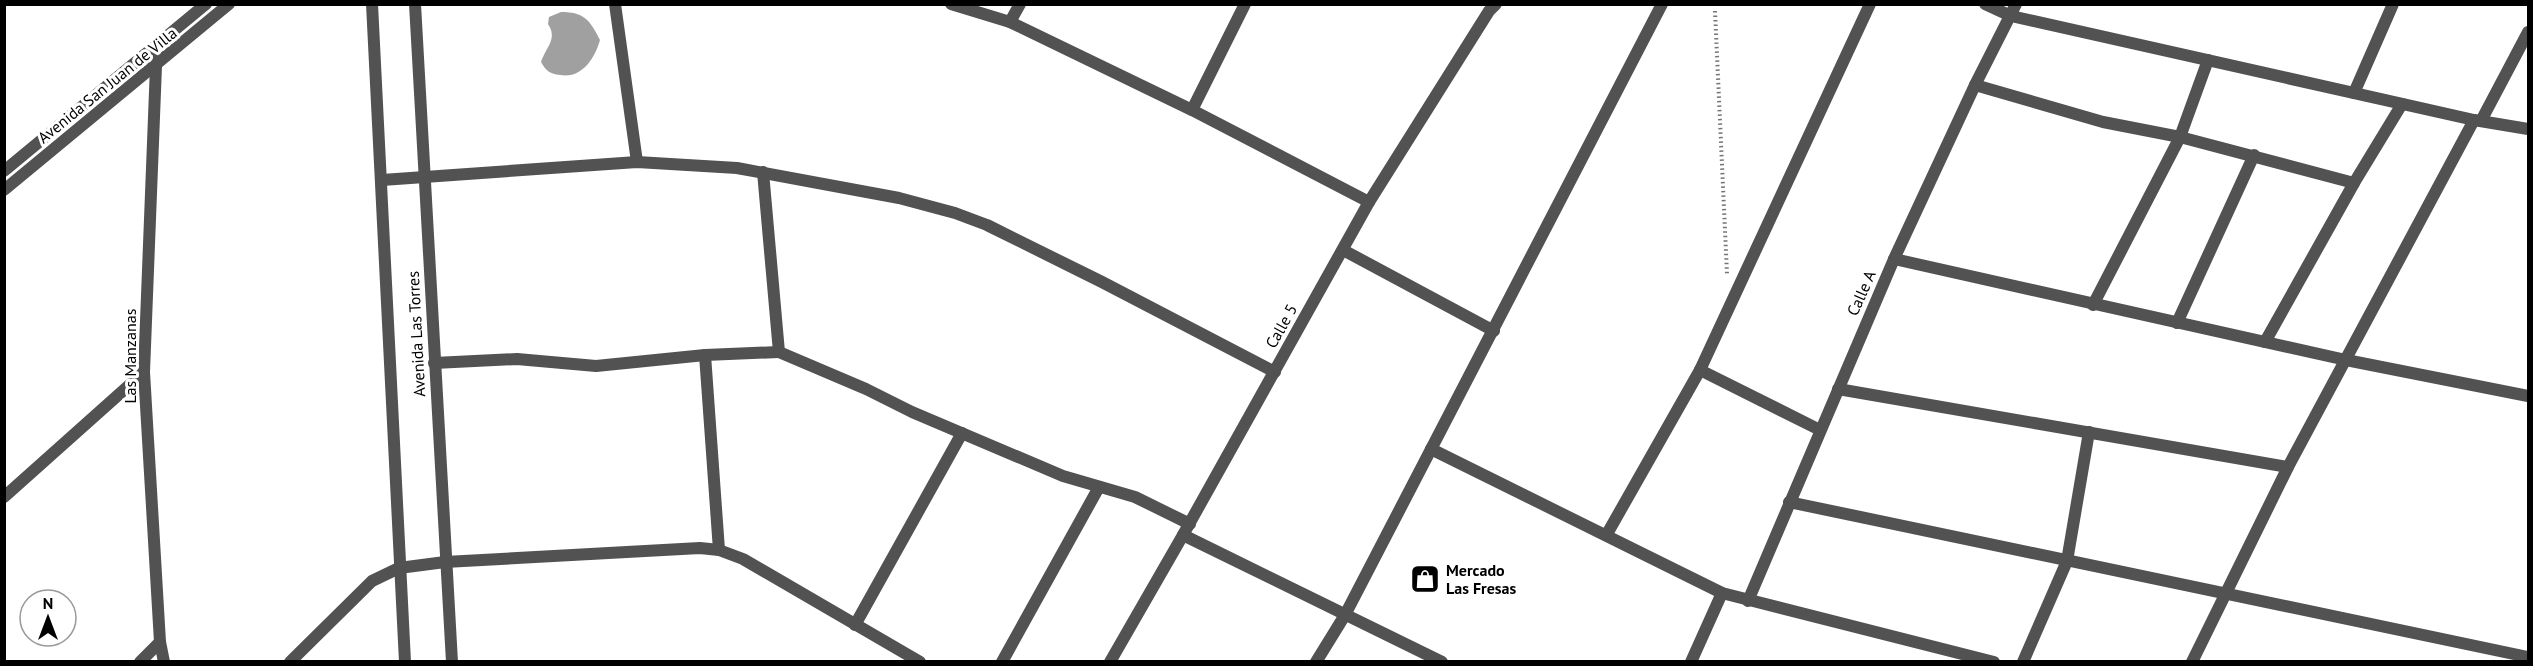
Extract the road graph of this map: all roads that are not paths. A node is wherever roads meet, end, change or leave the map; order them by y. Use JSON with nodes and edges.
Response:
{"nodes":[{"id":1,"x":206,"y":4,"type":"edge"},
{"id":2,"x":229,"y":4,"type":"edge"},
{"id":3,"x":372,"y":4,"type":"edge"},
{"id":4,"x":415,"y":4,"type":"edge"},
{"id":5,"x":615,"y":4,"type":"edge"},
{"id":6,"x":951,"y":4,"type":"edge"},
{"id":7,"x":1020,"y":4,"type":"edge"},
{"id":8,"x":1245,"y":4,"type":"edge"},
{"id":9,"x":1662,"y":4,"type":"edge"},
{"id":10,"x":1870,"y":4,"type":"edge"},
{"id":11,"x":1985,"y":4,"type":"edge"},
{"id":12,"x":2016,"y":4,"type":"edge"},
{"id":13,"x":2393,"y":4,"type":"edge"},
{"id":14,"x":1491,"y":7,"type":"edge"},
{"id":15,"x":2011,"y":16,"type":"junction"},
{"id":16,"x":1010,"y":22,"type":"junction"},
{"id":17,"x":2529,"y":32,"type":"edge"},
{"id":18,"x":149,"y":52,"type":"junction"},
{"id":19,"x":2208,"y":60,"type":"junction"},
{"id":20,"x":156,"y":66,"type":"junction"},
{"id":21,"x":1975,"y":85,"type":"junction"},
{"id":22,"x":2354,"y":93,"type":"junction"},
{"id":23,"x":2402,"y":104,"type":"junction"},
{"id":24,"x":1192,"y":110,"type":"junction"},
{"id":25,"x":2478,"y":121,"type":"junction"},
{"id":26,"x":2529,"y":129,"type":"edge"},
{"id":27,"x":2180,"y":136,"type":"junction"},
{"id":28,"x":2253,"y":155,"type":"junction"},
{"id":29,"x":637,"y":162,"type":"junction"},
{"id":30,"x":4,"y":171,"type":"edge"},
{"id":31,"x":763,"y":172,"type":"junction"},
{"id":32,"x":425,"y":176,"type":"junction"},
{"id":33,"x":382,"y":180,"type":"junction"},
{"id":34,"x":2354,"y":183,"type":"junction"},
{"id":35,"x":4,"y":190,"type":"edge"},
{"id":36,"x":1369,"y":202,"type":"junction"},
{"id":37,"x":1343,"y":249,"type":"junction"},
{"id":38,"x":1894,"y":259,"type":"junction"},
{"id":39,"x":2093,"y":305,"type":"junction"},
{"id":40,"x":2176,"y":322,"type":"junction"},
{"id":41,"x":1494,"y":331,"type":"junction"},
{"id":42,"x":2265,"y":342,"type":"junction"},
{"id":43,"x":779,"y":352,"type":"junction"},
{"id":44,"x":705,"y":355,"type":"junction"},
{"id":45,"x":2346,"y":360,"type":"junction"},
{"id":46,"x":434,"y":363,"type":"junction"},
{"id":47,"x":1700,"y":370,"type":"junction"},
{"id":48,"x":144,"y":372,"type":"junction"},
{"id":49,"x":1275,"y":372,"type":"junction"},
{"id":50,"x":1838,"y":389,"type":"junction"},
{"id":51,"x":2529,"y":396,"type":"edge"},
{"id":52,"x":1820,"y":430,"type":"junction"},
{"id":53,"x":2089,"y":432,"type":"junction"},
{"id":54,"x":962,"y":433,"type":"junction"},
{"id":55,"x":1431,"y":449,"type":"junction"},
{"id":56,"x":2288,"y":466,"type":"junction"},
{"id":57,"x":1099,"y":487,"type":"junction"},
{"id":58,"x":4,"y":497,"type":"edge"},
{"id":59,"x":1789,"y":502,"type":"junction"},
{"id":60,"x":1190,"y":524,"type":"junction"},
{"id":61,"x":1607,"y":534,"type":"junction"},
{"id":62,"x":1184,"y":536,"type":"junction"},
{"id":63,"x":719,"y":550,"type":"junction"},
{"id":64,"x":2067,"y":561,"type":"junction"},
{"id":65,"x":445,"y":562,"type":"junction"},
{"id":66,"x":399,"y":568,"type":"junction"},
{"id":67,"x":1722,"y":593,"type":"junction"},
{"id":68,"x":2224,"y":594,"type":"junction"},
{"id":69,"x":1748,"y":601,"type":"junction"},
{"id":70,"x":1346,"y":615,"type":"junction"},
{"id":71,"x":855,"y":624,"type":"junction"},
{"id":72,"x":160,"y":642,"type":"junction"},
{"id":73,"x":2529,"y":657,"type":"edge"},
{"id":74,"x":140,"y":662,"type":"edge"},
{"id":75,"x":164,"y":662,"type":"edge"},
{"id":76,"x":290,"y":662,"type":"edge"},
{"id":77,"x":405,"y":662,"type":"edge"},
{"id":78,"x":452,"y":662,"type":"edge"},
{"id":79,"x":920,"y":662,"type":"edge"},
{"id":80,"x":1002,"y":662,"type":"edge"},
{"id":81,"x":1110,"y":662,"type":"edge"},
{"id":82,"x":1317,"y":662,"type":"edge"},
{"id":83,"x":1442,"y":662,"type":"edge"},
{"id":84,"x":1691,"y":662,"type":"edge"},
{"id":85,"x":1994,"y":662,"type":"edge"},
{"id":86,"x":2023,"y":662,"type":"edge"},
{"id":87,"x":2192,"y":662,"type":"edge"}],
"edges":[{"from":1,"to":18,"type":"street","name":"Avenida San Juan de Villa"},
{"from":2,"to":20,"type":"street","name":"Avenida San Juan de Villa"},
{"from":3,"to":33,"type":"street","name":"Avenida Las Torres"},
{"from":4,"to":32,"type":"street","name":"Avenida Las Torres"},
{"from":5,"to":29,"type":"street"},
{"from":6,"to":16,"type":"street"},
{"from":7,"to":16,"type":"street"},
{"from":8,"to":24,"type":"street"},
{"from":9,"to":41,"type":"street"},
{"from":10,"to":47,"type":"street"},
{"from":11,"to":15,"type":"street"},
{"from":12,"to":15,"type":"street","name":"Calle A"},
{"from":13,"to":22,"type":"street"},
{"from":14,"to":36,"type":"street","name":"Calle 5"},
{"from":15,"to":19,"type":"street"},
{"from":15,"to":21,"type":"street","name":"Calle A"},
{"from":16,"to":24,"type":"street"},
{"from":17,"to":25,"type":"street"},
{"from":18,"to":20,"type":"street","name":"Las Manzanas"},
{"from":18,"to":30,"type":"street","name":"Avenida San Juan de Villa"},
{"from":19,"to":22,"type":"street"},
{"from":19,"to":27,"type":"street"},
{"from":20,"to":35,"type":"street","name":"Avenida San Juan de Villa"},
{"from":20,"to":48,"type":"street","name":"Las Manzanas"},
{"from":21,"to":27,"type":"street"},
{"from":21,"to":38,"type":"street","name":"Calle A"},
{"from":22,"to":23,"type":"street"},
{"from":23,"to":25,"type":"street"},
{"from":23,"to":34,"type":"street"},
{"from":24,"to":36,"type":"street"},
{"from":25,"to":26,"type":"street"},
{"from":25,"to":45,"type":"street"},
{"from":27,"to":28,"type":"street"},
{"from":27,"to":39,"type":"street"},
{"from":28,"to":34,"type":"street"},
{"from":28,"to":40,"type":"street"},
{"from":29,"to":31,"type":"street"},
{"from":29,"to":32,"type":"street"},
{"from":31,"to":43,"type":"street"},
{"from":31,"to":49,"type":"street"},
{"from":32,"to":33,"type":"street"},
{"from":32,"to":46,"type":"street","name":"Avenida Las Torres"},
{"from":33,"to":66,"type":"street","name":"Avenida Las Torres"},
{"from":34,"to":42,"type":"street"},
{"from":36,"to":37,"type":"street","name":"Calle 5"},
{"from":37,"to":41,"type":"street"},
{"from":37,"to":49,"type":"street","name":"Calle 5"},
{"from":38,"to":39,"type":"street"},
{"from":38,"to":50,"type":"street","name":"Calle A"},
{"from":39,"to":40,"type":"street"},
{"from":40,"to":42,"type":"street"},
{"from":41,"to":55,"type":"street"},
{"from":42,"to":45,"type":"street"},
{"from":43,"to":44,"type":"street"},
{"from":43,"to":54,"type":"street"},
{"from":44,"to":46,"type":"street"},
{"from":44,"to":63,"type":"street"},
{"from":45,"to":51,"type":"street"},
{"from":45,"to":56,"type":"street"},
{"from":46,"to":65,"type":"street","name":"Avenida Las Torres"},
{"from":47,"to":52,"type":"street"},
{"from":47,"to":61,"type":"street"},
{"from":48,"to":58,"type":"street"},
{"from":48,"to":72,"type":"street","name":"Las Manzanas"},
{"from":49,"to":60,"type":"street","name":"Calle 5"},
{"from":50,"to":52,"type":"street","name":"Calle A"},
{"from":50,"to":53,"type":"street"},
{"from":52,"to":59,"type":"street","name":"Calle A"},
{"from":53,"to":56,"type":"street"},
{"from":53,"to":64,"type":"street"},
{"from":54,"to":57,"type":"street"},
{"from":54,"to":71,"type":"street"},
{"from":55,"to":61,"type":"street"},
{"from":55,"to":70,"type":"street"},
{"from":56,"to":68,"type":"street"},
{"from":57,"to":60,"type":"street"},
{"from":57,"to":80,"type":"street"},
{"from":59,"to":64,"type":"street"},
{"from":59,"to":69,"type":"street","name":"Calle A"},
{"from":60,"to":62,"type":"street","name":"Calle 5"},
{"from":61,"to":67,"type":"street"},
{"from":62,"to":70,"type":"street"},
{"from":62,"to":81,"type":"street","name":"Calle 5"},
{"from":63,"to":65,"type":"street"},
{"from":63,"to":71,"type":"street"},
{"from":64,"to":68,"type":"street"},
{"from":64,"to":86,"type":"street"},
{"from":65,"to":66,"type":"street"},
{"from":65,"to":78,"type":"street","name":"Avenida Las Torres"},
{"from":66,"to":76,"type":"street"},
{"from":66,"to":77,"type":"street","name":"Avenida Las Torres"},
{"from":67,"to":69,"type":"street"},
{"from":67,"to":84,"type":"street"},
{"from":68,"to":73,"type":"street"},
{"from":68,"to":87,"type":"street"},
{"from":69,"to":85,"type":"street"},
{"from":70,"to":82,"type":"street"},
{"from":70,"to":83,"type":"street"},
{"from":71,"to":79,"type":"street"},
{"from":72,"to":74,"type":"street"},
{"from":72,"to":75,"type":"street","name":"Las Manzanas"}]}
